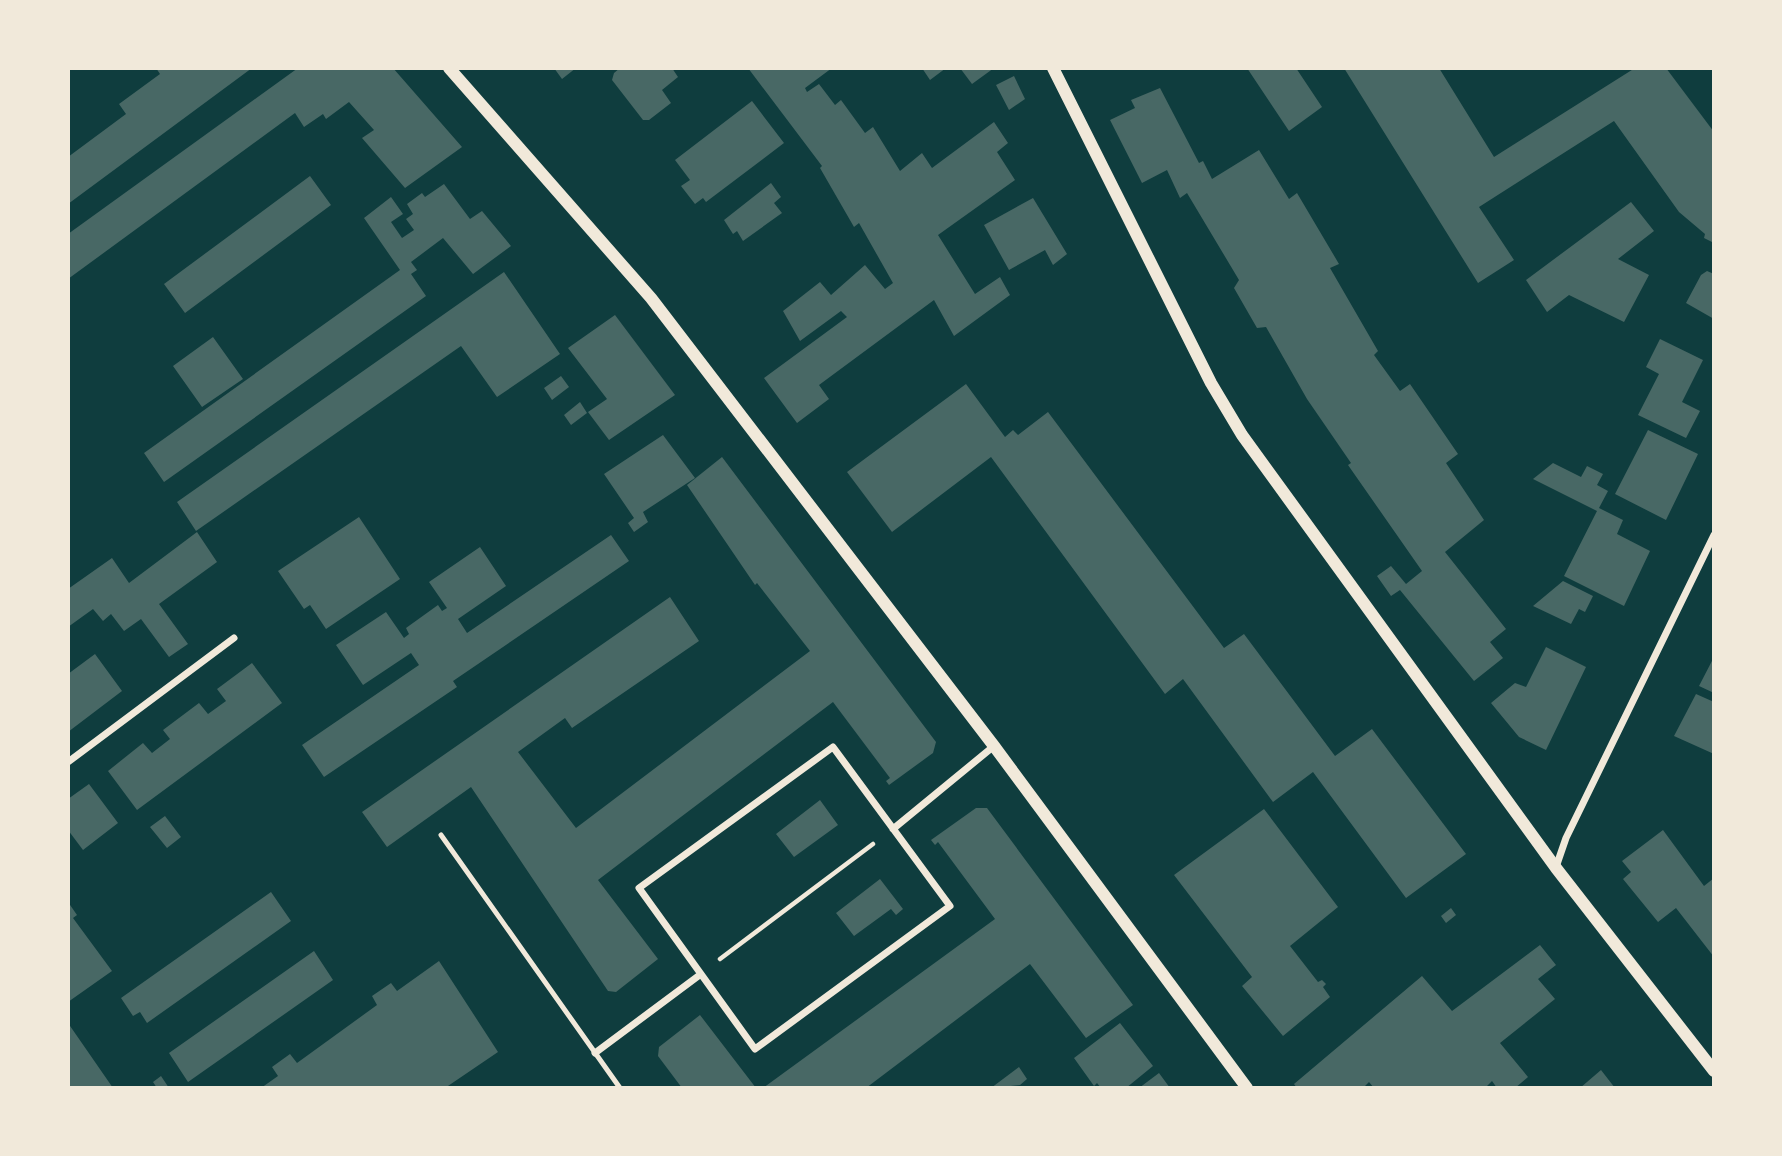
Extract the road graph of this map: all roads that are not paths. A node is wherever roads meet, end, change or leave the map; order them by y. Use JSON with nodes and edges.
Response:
{"nodes":[{"id":1,"x":449,"y":68,"type":"edge"},
{"id":2,"x":1053,"y":68,"type":"edge"},
{"id":3,"x":1714,"y":535,"type":"edge"},
{"id":4,"x":234,"y":638,"type":"dead end"},
{"id":5,"x":994,"y":746,"type":"junction"},
{"id":6,"x":68,"y":762,"type":"edge"},
{"id":7,"x":893,"y":829,"type":"junction"},
{"id":8,"x":441,"y":835,"type":"dead end"},
{"id":9,"x":1556,"y":868,"type":"junction"},
{"id":10,"x":701,"y":974,"type":"junction"},
{"id":11,"x":595,"y":1053,"type":"junction"},
{"id":12,"x":1714,"y":1071,"type":"edge"},
{"id":13,"x":618,"y":1085,"type":"edge"},
{"id":14,"x":608,"y":1088,"type":"edge"},
{"id":15,"x":1247,"y":1088,"type":"edge"}],
"edges":[{"from":1,"to":5,"type":"street"},
{"from":2,"to":9,"type":"street"},
{"from":3,"to":9,"type":"street"},
{"from":4,"to":6,"type":"street"},
{"from":5,"to":7,"type":"street"},
{"from":5,"to":15,"type":"street"},
{"from":7,"to":10,"type":"street"},
{"from":7,"to":10,"type":"street"},
{"from":8,"to":11,"type":"lane"},
{"from":9,"to":12,"type":"street"},
{"from":10,"to":11,"type":"street"},
{"from":11,"to":13,"type":"lane"},
{"from":13,"to":14,"type":"lane"}]}
